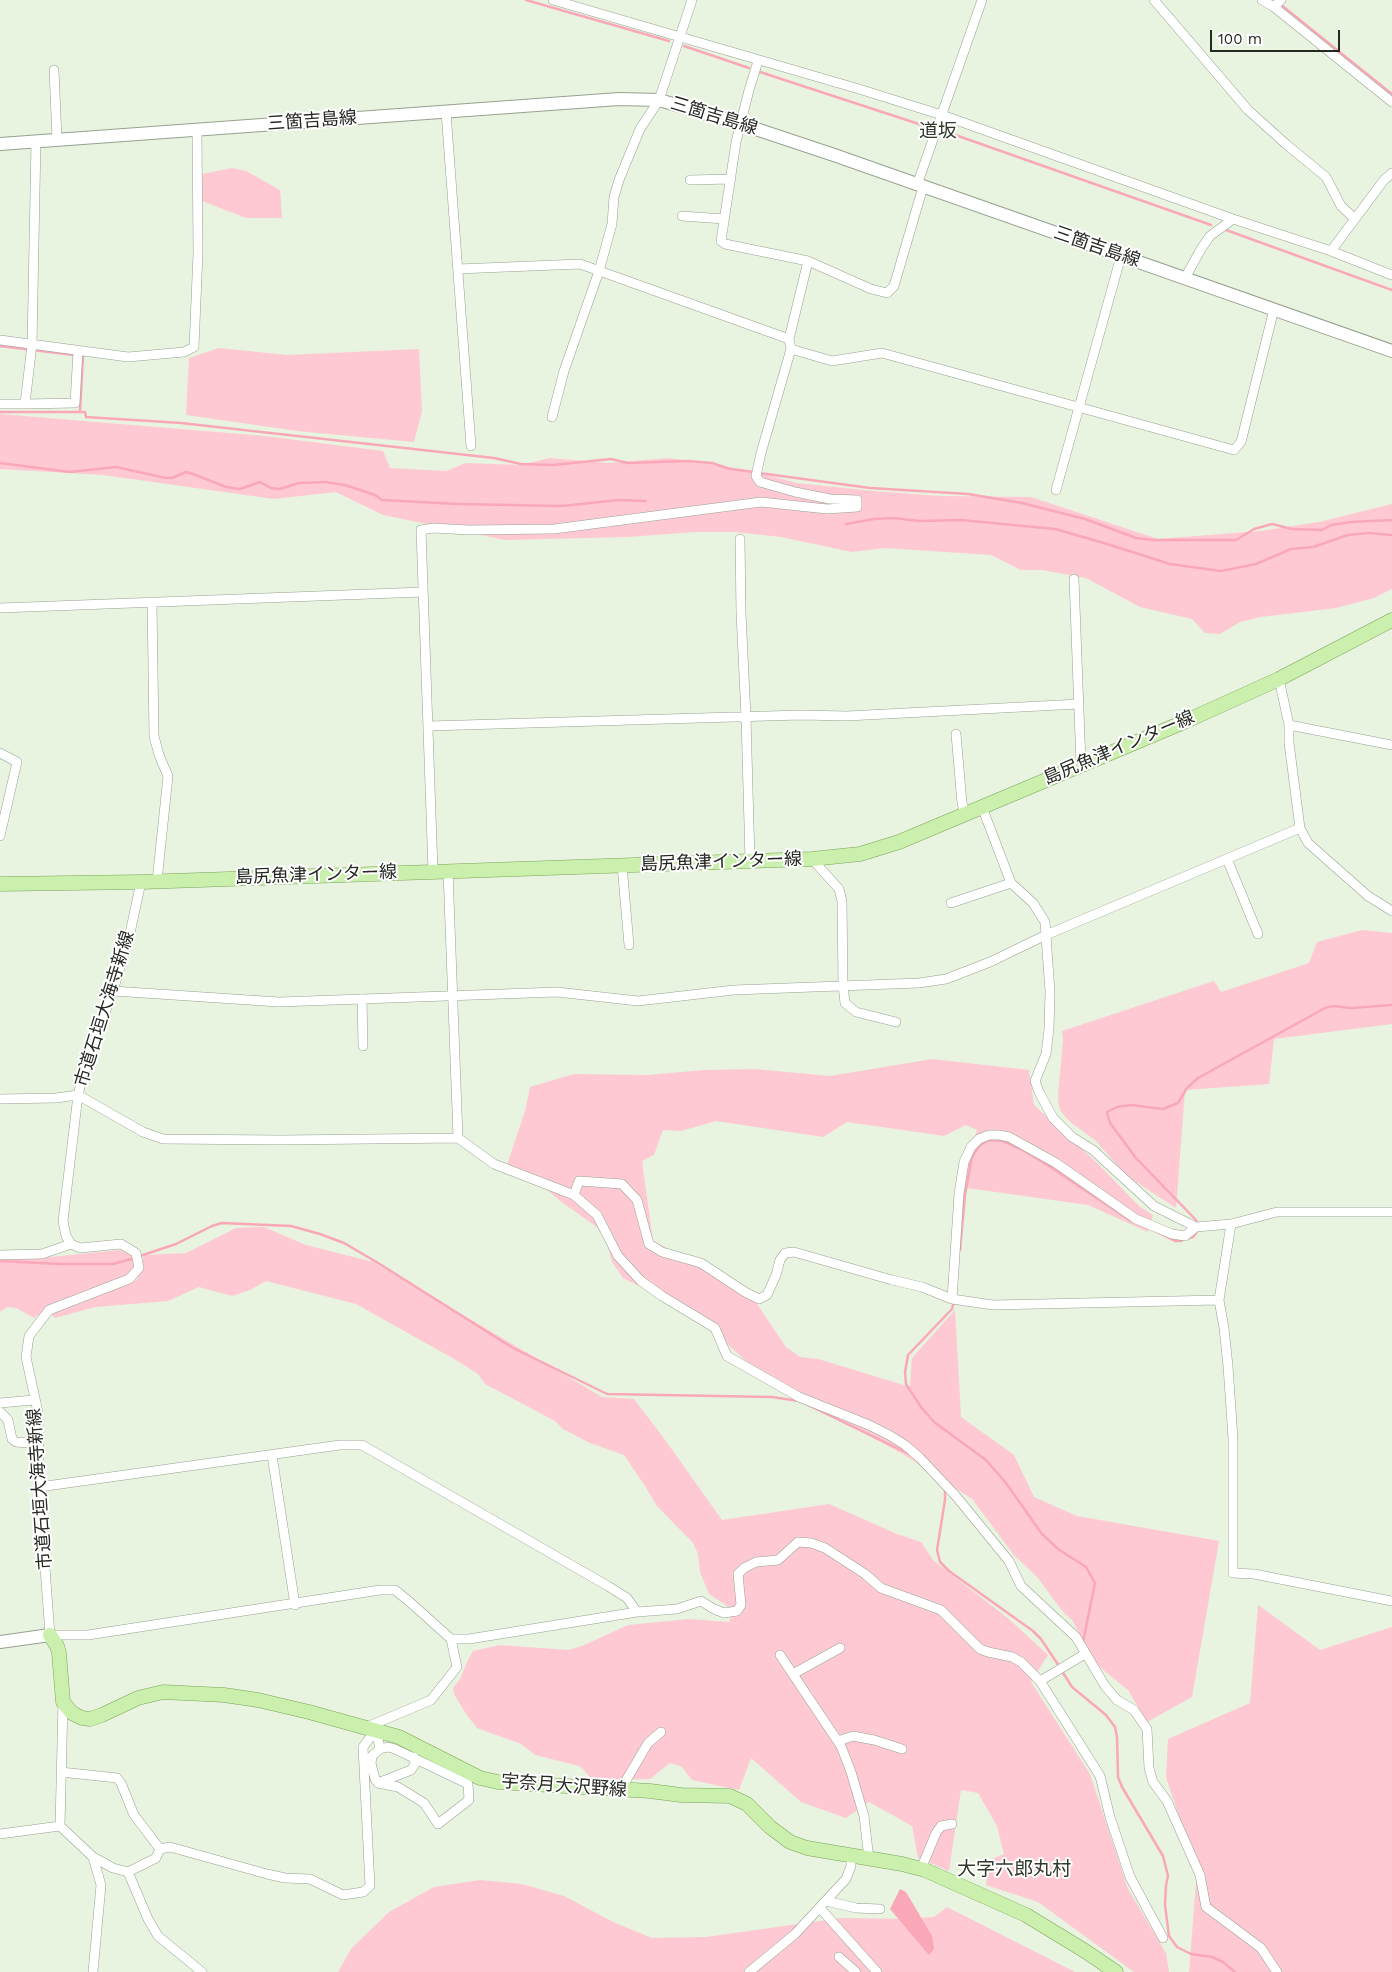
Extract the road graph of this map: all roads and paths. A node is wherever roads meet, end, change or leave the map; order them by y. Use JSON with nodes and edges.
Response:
{"nodes":[{"id":1,"x":553,"y":0,"type":"edge"},
{"id":2,"x":692,"y":0,"type":"edge"},
{"id":3,"x":982,"y":0,"type":"edge"},
{"id":4,"x":1154,"y":0,"type":"edge"},
{"id":5,"x":1262,"y":0,"type":"edge"},
{"id":6,"x":1276,"y":4,"type":"edge"},
{"id":7,"x":679,"y":37,"type":"junction"},
{"id":8,"x":758,"y":61,"type":"junction"},
{"id":9,"x":54,"y":70,"type":"dead end"},
{"id":10,"x":659,"y":100,"type":"junction"},
{"id":11,"x":1392,"y":102,"type":"edge"},
{"id":12,"x":446,"y":112,"type":"junction"},
{"id":13,"x":941,"y":119,"type":"junction"},
{"id":14,"x":741,"y":124,"type":"junction"},
{"id":15,"x":197,"y":130,"type":"junction"},
{"id":16,"x":57,"y":139,"type":"junction"},
{"id":17,"x":36,"y":141,"type":"junction"},
{"id":18,"x":0,"y":144,"type":"edge"},
{"id":19,"x":1392,"y":173,"type":"edge"},
{"id":20,"x":731,"y":179,"type":"junction"},
{"id":21,"x":690,"y":180,"type":"dead end"},
{"id":22,"x":920,"y":186,"type":"junction"},
{"id":23,"x":682,"y":216,"type":"dead end"},
{"id":24,"x":724,"y":219,"type":"junction"},
{"id":25,"x":1233,"y":219,"type":"junction"},
{"id":26,"x":1355,"y":219,"type":"junction"},
{"id":27,"x":1331,"y":251,"type":"junction"},
{"id":28,"x":1121,"y":256,"type":"junction"},
{"id":29,"x":808,"y":261,"type":"junction"},
{"id":30,"x":458,"y":269,"type":"junction"},
{"id":31,"x":599,"y":271,"type":"junction"},
{"id":32,"x":1392,"y":275,"type":"edge"},
{"id":33,"x":1185,"y":278,"type":"junction"},
{"id":34,"x":1274,"y":309,"type":"junction"},
{"id":35,"x":789,"y":339,"type":"junction"},
{"id":36,"x":0,"y":340,"type":"edge"},
{"id":37,"x":32,"y":347,"type":"junction"},
{"id":38,"x":791,"y":349,"type":"junction"},
{"id":39,"x":1392,"y":350,"type":"edge"},
{"id":40,"x":78,"y":355,"type":"junction"},
{"id":41,"x":0,"y":404,"type":"edge"},
{"id":42,"x":24,"y":404,"type":"junction"},
{"id":43,"x":1080,"y":407,"type":"junction"},
{"id":44,"x":552,"y":417,"type":"dead end"},
{"id":45,"x":471,"y":446,"type":"dead end"},
{"id":46,"x":1056,"y":490,"type":"dead end"},
{"id":47,"x":740,"y":539,"type":"dead end"},
{"id":48,"x":1074,"y":579,"type":"dead end"},
{"id":49,"x":423,"y":592,"type":"junction"},
{"id":50,"x":152,"y":602,"type":"junction"},
{"id":51,"x":0,"y":608,"type":"edge"},
{"id":52,"x":1392,"y":620,"type":"edge"},
{"id":53,"x":1279,"y":679,"type":"junction"},
{"id":54,"x":1079,"y":704,"type":"junction"},
{"id":55,"x":746,"y":717,"type":"junction"},
{"id":56,"x":1289,"y":725,"type":"junction"},
{"id":57,"x":429,"y":726,"type":"junction"},
{"id":58,"x":956,"y":734,"type":"dead end"},
{"id":59,"x":1392,"y":745,"type":"edge"},
{"id":60,"x":0,"y":752,"type":"edge"},
{"id":61,"x":1082,"y":764,"type":"junction"},
{"id":62,"x":982,"y":807,"type":"junction"},
{"id":63,"x":965,"y":814,"type":"junction"},
{"id":64,"x":1300,"y":828,"type":"junction"},
{"id":65,"x":0,"y":836,"type":"edge"},
{"id":66,"x":812,"y":859,"type":"junction"},
{"id":67,"x":1227,"y":859,"type":"junction"},
{"id":68,"x":750,"y":861,"type":"junction"},
{"id":69,"x":622,"y":865,"type":"junction"},
{"id":70,"x":433,"y":871,"type":"junction"},
{"id":71,"x":448,"y":871,"type":"junction"},
{"id":72,"x":157,"y":880,"type":"junction"},
{"id":73,"x":141,"y":882,"type":"junction"},
{"id":74,"x":1011,"y":883,"type":"junction"},
{"id":75,"x":0,"y":884,"type":"edge"},
{"id":76,"x":951,"y":903,"type":"dead end"},
{"id":77,"x":1392,"y":911,"type":"edge"},
{"id":78,"x":1258,"y":934,"type":"dead end"},
{"id":79,"x":1046,"y":935,"type":"junction"},
{"id":80,"x":629,"y":945,"type":"dead end"},
{"id":81,"x":842,"y":985,"type":"junction"},
{"id":82,"x":113,"y":991,"type":"junction"},
{"id":83,"x":453,"y":996,"type":"junction"},
{"id":84,"x":362,"y":999,"type":"junction"},
{"id":85,"x":896,"y":1022,"type":"dead end"},
{"id":86,"x":363,"y":1046,"type":"dead end"},
{"id":87,"x":78,"y":1095,"type":"junction"},
{"id":88,"x":0,"y":1099,"type":"edge"},
{"id":89,"x":458,"y":1138,"type":"junction"},
{"id":90,"x":574,"y":1195,"type":"junction"},
{"id":91,"x":1392,"y":1212,"type":"edge"},
{"id":92,"x":1231,"y":1224,"type":"junction"},
{"id":93,"x":1196,"y":1227,"type":"junction"},
{"id":94,"x":71,"y":1244,"type":"junction"},
{"id":95,"x":0,"y":1255,"type":"edge"},
{"id":96,"x":952,"y":1299,"type":"junction"},
{"id":97,"x":1218,"y":1300,"type":"junction"},
{"id":98,"x":34,"y":1400,"type":"junction"},
{"id":99,"x":0,"y":1403,"type":"edge"},
{"id":100,"x":0,"y":1412,"type":"edge"},
{"id":101,"x":39,"y":1444,"type":"junction"},
{"id":102,"x":272,"y":1455,"type":"junction"},
{"id":103,"x":39,"y":1486,"type":"junction"},
{"id":104,"x":1392,"y":1601,"type":"edge"},
{"id":105,"x":294,"y":1605,"type":"junction"},
{"id":106,"x":637,"y":1612,"type":"junction"},
{"id":107,"x":50,"y":1636,"type":"junction"},
{"id":108,"x":451,"y":1639,"type":"junction"},
{"id":109,"x":0,"y":1642,"type":"edge"},
{"id":110,"x":840,"y":1648,"type":"dead end"},
{"id":111,"x":1086,"y":1654,"type":"junction"},
{"id":112,"x":780,"y":1655,"type":"dead end"},
{"id":113,"x":793,"y":1674,"type":"junction"},
{"id":114,"x":1040,"y":1681,"type":"junction"},
{"id":115,"x":63,"y":1702,"type":"junction"},
{"id":116,"x":372,"y":1729,"type":"junction"},
{"id":117,"x":661,"y":1732,"type":"dead end"},
{"id":118,"x":838,"y":1741,"type":"junction"},
{"id":119,"x":380,"y":1749,"type":"junction"},
{"id":120,"x":902,"y":1749,"type":"dead end"},
{"id":121,"x":414,"y":1758,"type":"junction"},
{"id":122,"x":61,"y":1772,"type":"junction"},
{"id":123,"x":378,"y":1783,"type":"junction"},
{"id":124,"x":621,"y":1790,"type":"junction"},
{"id":125,"x":952,"y":1824,"type":"dead end"},
{"id":126,"x":60,"y":1826,"type":"junction"},
{"id":127,"x":0,"y":1834,"type":"edge"},
{"id":128,"x":160,"y":1849,"type":"junction"},
{"id":129,"x":852,"y":1856,"type":"junction"},
{"id":130,"x":93,"y":1857,"type":"junction"},
{"id":131,"x":869,"y":1859,"type":"junction"},
{"id":132,"x":921,"y":1869,"type":"junction"},
{"id":133,"x":128,"y":1872,"type":"junction"},
{"id":134,"x":826,"y":1900,"type":"junction"},
{"id":135,"x":820,"y":1908,"type":"junction"},
{"id":136,"x":880,"y":1909,"type":"dead end"},
{"id":137,"x":1163,"y":1938,"type":"dead end"},
{"id":138,"x":839,"y":1957,"type":"dead end"},
{"id":139,"x":93,"y":1972,"type":"edge"},
{"id":140,"x":202,"y":1972,"type":"edge"},
{"id":141,"x":749,"y":1972,"type":"edge"},
{"id":142,"x":856,"y":1972,"type":"edge"},
{"id":143,"x":876,"y":1972,"type":"edge"},
{"id":144,"x":1116,"y":1972,"type":"edge"},
{"id":145,"x":1277,"y":1972,"type":"edge"}],
"edges":[{"from":1,"to":7,"type":"street"},
{"from":2,"to":7,"type":"street"},
{"from":3,"to":13,"type":"street"},
{"from":4,"to":26,"type":"street"},
{"from":5,"to":6,"type":"street"},
{"from":6,"to":11,"type":"street"},
{"from":7,"to":8,"type":"street"},
{"from":7,"to":10,"type":"street"},
{"from":8,"to":13,"type":"street"},
{"from":8,"to":14,"type":"street"},
{"from":9,"to":16,"type":"street"},
{"from":10,"to":12,"type":"main road","name":"三箇吉島線"},
{"from":10,"to":14,"type":"main road","name":"三箇吉島線"},
{"from":10,"to":31,"type":"street"},
{"from":12,"to":15,"type":"main road","name":"三箇吉島線"},
{"from":12,"to":30,"type":"street"},
{"from":13,"to":22,"type":"street"},
{"from":13,"to":25,"type":"street"},
{"from":14,"to":20,"type":"street"},
{"from":14,"to":22,"type":"main road","name":"三箇吉島線"},
{"from":15,"to":16,"type":"main road","name":"三箇吉島線"},
{"from":15,"to":40,"type":"street"},
{"from":16,"to":17,"type":"main road","name":"三箇吉島線"},
{"from":17,"to":18,"type":"main road","name":"三箇吉島線"},
{"from":17,"to":37,"type":"street"},
{"from":19,"to":26,"type":"street"},
{"from":20,"to":21,"type":"street"},
{"from":20,"to":24,"type":"street"},
{"from":22,"to":28,"type":"main road","name":"三箇吉島線"},
{"from":22,"to":29,"type":"street"},
{"from":23,"to":24,"type":"street"},
{"from":24,"to":29,"type":"street"},
{"from":25,"to":27,"type":"street"},
{"from":25,"to":33,"type":"street"},
{"from":26,"to":27,"type":"street"},
{"from":27,"to":32,"type":"street"},
{"from":28,"to":33,"type":"main road","name":"三箇吉島線"},
{"from":28,"to":43,"type":"street"},
{"from":29,"to":35,"type":"street"},
{"from":30,"to":31,"type":"street"},
{"from":30,"to":45,"type":"street"},
{"from":31,"to":35,"type":"street"},
{"from":31,"to":44,"type":"street"},
{"from":33,"to":34,"type":"main road","name":"三箇吉島線"},
{"from":34,"to":39,"type":"main road","name":"三箇吉島線"},
{"from":34,"to":43,"type":"street"},
{"from":35,"to":38,"type":"street"},
{"from":36,"to":37,"type":"street"},
{"from":37,"to":40,"type":"street"},
{"from":37,"to":42,"type":"street"},
{"from":38,"to":43,"type":"street"},
{"from":38,"to":49,"type":"street"},
{"from":40,"to":42,"type":"street"},
{"from":41,"to":42,"type":"street"},
{"from":43,"to":46,"type":"street"},
{"from":47,"to":55,"type":"street"},
{"from":48,"to":54,"type":"street"},
{"from":49,"to":50,"type":"street"},
{"from":49,"to":57,"type":"street"},
{"from":50,"to":51,"type":"street"},
{"from":50,"to":72,"type":"street"},
{"from":52,"to":53,"type":"main road","name":"島尻魚津インター線"},
{"from":53,"to":56,"type":"street"},
{"from":53,"to":61,"type":"main road","name":"島尻魚津インター線"},
{"from":54,"to":55,"type":"street"},
{"from":54,"to":61,"type":"street"},
{"from":55,"to":57,"type":"street"},
{"from":55,"to":68,"type":"street"},
{"from":56,"to":59,"type":"street"},
{"from":56,"to":64,"type":"street"},
{"from":57,"to":70,"type":"street"},
{"from":58,"to":63,"type":"street"},
{"from":60,"to":65,"type":"street"},
{"from":61,"to":62,"type":"main road","name":"島尻魚津インター線"},
{"from":62,"to":63,"type":"main road","name":"島尻魚津インター線"},
{"from":62,"to":74,"type":"street"},
{"from":63,"to":66,"type":"main road","name":"島尻魚津インター線"},
{"from":64,"to":67,"type":"street"},
{"from":64,"to":77,"type":"street"},
{"from":66,"to":68,"type":"main road","name":"島尻魚津インター線"},
{"from":66,"to":81,"type":"street"},
{"from":67,"to":78,"type":"street"},
{"from":67,"to":79,"type":"street"},
{"from":68,"to":69,"type":"main road","name":"島尻魚津インター線"},
{"from":69,"to":71,"type":"main road","name":"島尻魚津インター線"},
{"from":69,"to":80,"type":"street"},
{"from":70,"to":71,"type":"main road","name":"島尻魚津インター線"},
{"from":70,"to":72,"type":"main road","name":"島尻魚津インター線"},
{"from":71,"to":83,"type":"street"},
{"from":72,"to":73,"type":"main road","name":"島尻魚津インター線"},
{"from":73,"to":75,"type":"main road","name":"島尻魚津インター線"},
{"from":73,"to":82,"type":"street","name":"市道石垣大海寺新線"},
{"from":74,"to":76,"type":"street"},
{"from":74,"to":79,"type":"street"},
{"from":79,"to":81,"type":"street"},
{"from":79,"to":93,"type":"street"},
{"from":81,"to":83,"type":"street"},
{"from":81,"to":85,"type":"street"},
{"from":82,"to":84,"type":"street"},
{"from":82,"to":87,"type":"street","name":"市道石垣大海寺新線"},
{"from":83,"to":84,"type":"street"},
{"from":83,"to":89,"type":"street"},
{"from":84,"to":86,"type":"street"},
{"from":87,"to":88,"type":"street"},
{"from":87,"to":89,"type":"street"},
{"from":87,"to":94,"type":"street","name":"市道石垣大海寺新線"},
{"from":89,"to":90,"type":"street"},
{"from":90,"to":96,"type":"street"},
{"from":90,"to":111,"type":"street"},
{"from":91,"to":92,"type":"street"},
{"from":92,"to":93,"type":"street"},
{"from":92,"to":97,"type":"street"},
{"from":93,"to":96,"type":"street"},
{"from":94,"to":95,"type":"street"},
{"from":94,"to":98,"type":"street","name":"市道石垣大海寺新線"},
{"from":96,"to":97,"type":"street"},
{"from":97,"to":104,"type":"street"},
{"from":98,"to":99,"type":"street"},
{"from":98,"to":101,"type":"street","name":"市道石垣大海寺新線"},
{"from":100,"to":101,"type":"street"},
{"from":101,"to":103,"type":"street","name":"市道石垣大海寺新線"},
{"from":102,"to":103,"type":"street"},
{"from":102,"to":105,"type":"street"},
{"from":102,"to":106,"type":"street"},
{"from":103,"to":107,"type":"street","name":"市道石垣大海寺新線"},
{"from":105,"to":107,"type":"street"},
{"from":105,"to":108,"type":"street"},
{"from":106,"to":108,"type":"street"},
{"from":106,"to":114,"type":"street"},
{"from":107,"to":109,"type":"main road"},
{"from":107,"to":115,"type":"main road"},
{"from":108,"to":116,"type":"street"},
{"from":110,"to":113,"type":"street"},
{"from":111,"to":114,"type":"street"},
{"from":111,"to":145,"type":"street"},
{"from":112,"to":113,"type":"street"},
{"from":113,"to":118,"type":"street"},
{"from":114,"to":137,"type":"street"},
{"from":115,"to":116,"type":"main road","name":"宇奈月大沢野線"},
{"from":115,"to":122,"type":"street"},
{"from":116,"to":119,"type":"street"},
{"from":116,"to":124,"type":"main road","name":"宇奈月大沢野線"},
{"from":116,"to":128,"type":"street"},
{"from":117,"to":124,"type":"street"},
{"from":118,"to":120,"type":"street"},
{"from":118,"to":131,"type":"street"},
{"from":119,"to":121,"type":"street"},
{"from":119,"to":123,"type":"street"},
{"from":121,"to":123,"type":"street"},
{"from":121,"to":123,"type":"street"},
{"from":122,"to":126,"type":"street"},
{"from":122,"to":128,"type":"street"},
{"from":124,"to":129,"type":"main road","name":"宇奈月大沢野線"},
{"from":125,"to":132,"type":"street"},
{"from":126,"to":127,"type":"street"},
{"from":126,"to":130,"type":"street"},
{"from":128,"to":133,"type":"street"},
{"from":129,"to":131,"type":"main road","name":"宇奈月大沢野線"},
{"from":129,"to":134,"type":"street"},
{"from":130,"to":133,"type":"street"},
{"from":130,"to":139,"type":"street"},
{"from":131,"to":132,"type":"main road","name":"宇奈月大沢野線"},
{"from":132,"to":144,"type":"main road","name":"宇奈月大沢野線"},
{"from":133,"to":140,"type":"street"},
{"from":134,"to":135,"type":"street"},
{"from":134,"to":136,"type":"street"},
{"from":135,"to":141,"type":"street"},
{"from":135,"to":143,"type":"street"},
{"from":138,"to":142,"type":"street"}]}
